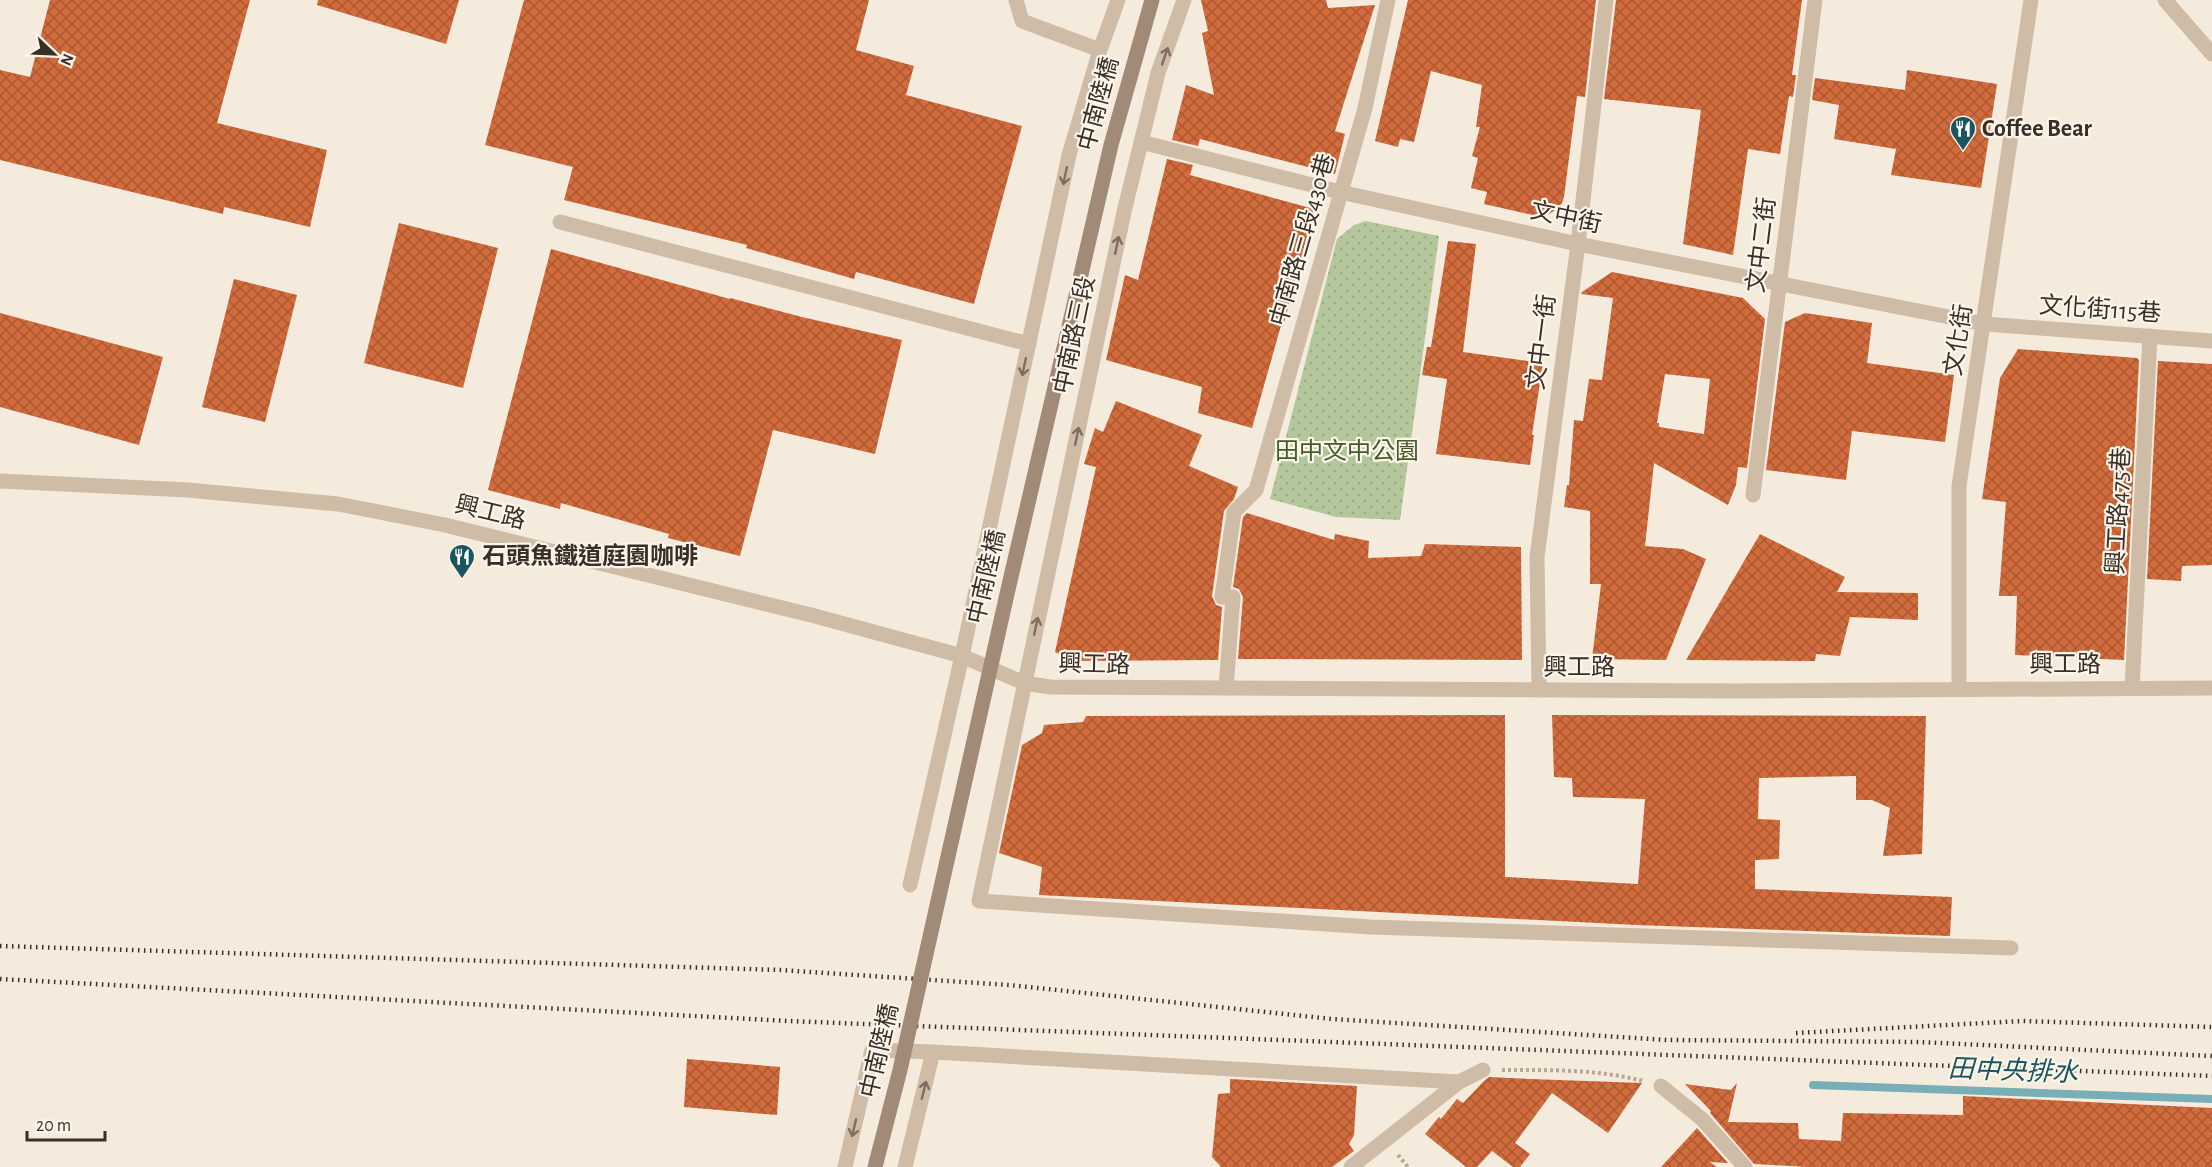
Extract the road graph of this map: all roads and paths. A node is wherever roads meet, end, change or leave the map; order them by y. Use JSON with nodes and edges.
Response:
{"nodes":[{"id":1,"x":1016,"y":0,"type":"edge"},
{"id":2,"x":1118,"y":0,"type":"edge"},
{"id":3,"x":1152,"y":0,"type":"edge"},
{"id":4,"x":1184,"y":0,"type":"edge"},
{"id":5,"x":1388,"y":0,"type":"edge"},
{"id":6,"x":1606,"y":0,"type":"edge"},
{"id":7,"x":1815,"y":0,"type":"edge"},
{"id":8,"x":2031,"y":0,"type":"edge"},
{"id":9,"x":2165,"y":0,"type":"edge"},
{"id":10,"x":1100,"y":51,"type":"junction"},
{"id":11,"x":2212,"y":54,"type":"edge"},
{"id":12,"x":1141,"y":142,"type":"junction"},
{"id":13,"x":1340,"y":192,"type":"junction"},
{"id":14,"x":560,"y":222,"type":"dead end"},
{"id":15,"x":1578,"y":244,"type":"junction"},
{"id":16,"x":1780,"y":284,"type":"junction"},
{"id":17,"x":1985,"y":324,"type":"junction"},
{"id":18,"x":2150,"y":336,"type":"junction"},
{"id":19,"x":2212,"y":341,"type":"edge"},
{"id":20,"x":1029,"y":344,"type":"junction"},
{"id":21,"x":0,"y":481,"type":"edge"},
{"id":22,"x":1754,"y":495,"type":"dead end"},
{"id":23,"x":962,"y":656,"type":"junction"},
{"id":24,"x":1024,"y":683,"type":"junction"},
{"id":25,"x":1226,"y":688,"type":"junction"},
{"id":26,"x":1959,"y":688,"type":"junction"},
{"id":27,"x":2132,"y":688,"type":"junction"},
{"id":28,"x":2212,"y":688,"type":"edge"},
{"id":29,"x":1539,"y":690,"type":"junction"},
{"id":30,"x":910,"y":885,"type":"dead end"},
{"id":31,"x":2011,"y":948,"type":"dead end"},
{"id":32,"x":933,"y":1052,"type":"junction"},
{"id":33,"x":1483,"y":1070,"type":"joint"},
{"id":34,"x":1459,"y":1082,"type":"junction"},
{"id":35,"x":1661,"y":1086,"type":"joint"},
{"id":36,"x":845,"y":1167,"type":"edge"},
{"id":37,"x":875,"y":1167,"type":"edge"},
{"id":38,"x":905,"y":1167,"type":"edge"},
{"id":39,"x":1352,"y":1167,"type":"edge"},
{"id":40,"x":1745,"y":1167,"type":"edge"}],
"edges":[{"from":1,"to":10,"type":"street"},
{"from":2,"to":10,"type":"street","name":"中南路三段"},
{"from":3,"to":37,"type":"main road","name":"中南陸橋","bridge":true},
{"from":12,"to":4,"type":"street","name":"中南路三段","one_way":true},
{"from":5,"to":13,"type":"street","name":"中南路三段430巷"},
{"from":6,"to":15,"type":"street","name":"文中一街"},
{"from":7,"to":16,"type":"street","name":"文中二街"},
{"from":8,"to":17,"type":"street","name":"文化街"},
{"from":9,"to":11,"type":"street"},
{"from":10,"to":20,"type":"street","name":"中南路三段","one_way":true},
{"from":12,"to":13,"type":"street","name":"文中街"},
{"from":24,"to":12,"type":"street","name":"中南路三段","one_way":true},
{"from":13,"to":15,"type":"street","name":"文中街"},
{"from":13,"to":25,"type":"street","name":"中南路三段430巷"},
{"from":14,"to":20,"type":"street"},
{"from":15,"to":16,"type":"street","name":"文中街"},
{"from":15,"to":29,"type":"street","name":"文中一街"},
{"from":16,"to":17,"type":"street","name":"文中街"},
{"from":16,"to":22,"type":"street","name":"文中二街"},
{"from":17,"to":18,"type":"street","name":"文化街115巷"},
{"from":17,"to":26,"type":"street","name":"文化街"},
{"from":18,"to":19,"type":"street","name":"文化街115巷"},
{"from":18,"to":27,"type":"street","name":"興工路475巷"},
{"from":20,"to":23,"type":"street","name":"中南路三段","one_way":true},
{"from":21,"to":23,"type":"street","name":"興工路"},
{"from":23,"to":24,"type":"street","name":"興工路"},
{"from":23,"to":30,"type":"street","name":"中南路三段"},
{"from":24,"to":25,"type":"street","name":"興工路"},
{"from":24,"to":31,"type":"street","name":"中南路三段"},
{"from":25,"to":29,"type":"street","name":"興工路"},
{"from":26,"to":27,"type":"street","name":"興工路"},
{"from":26,"to":29,"type":"street","name":"興工路"},
{"from":27,"to":28,"type":"street","name":"興工路"},
{"from":32,"to":34,"type":"street"},
{"from":32,"to":36,"type":"street","one_way":true},
{"from":38,"to":32,"type":"street","one_way":true},
{"from":33,"to":34,"type":"street"},
{"from":33,"to":35,"type":"path"},
{"from":34,"to":39,"type":"street"},
{"from":35,"to":40,"type":"street"}]}
